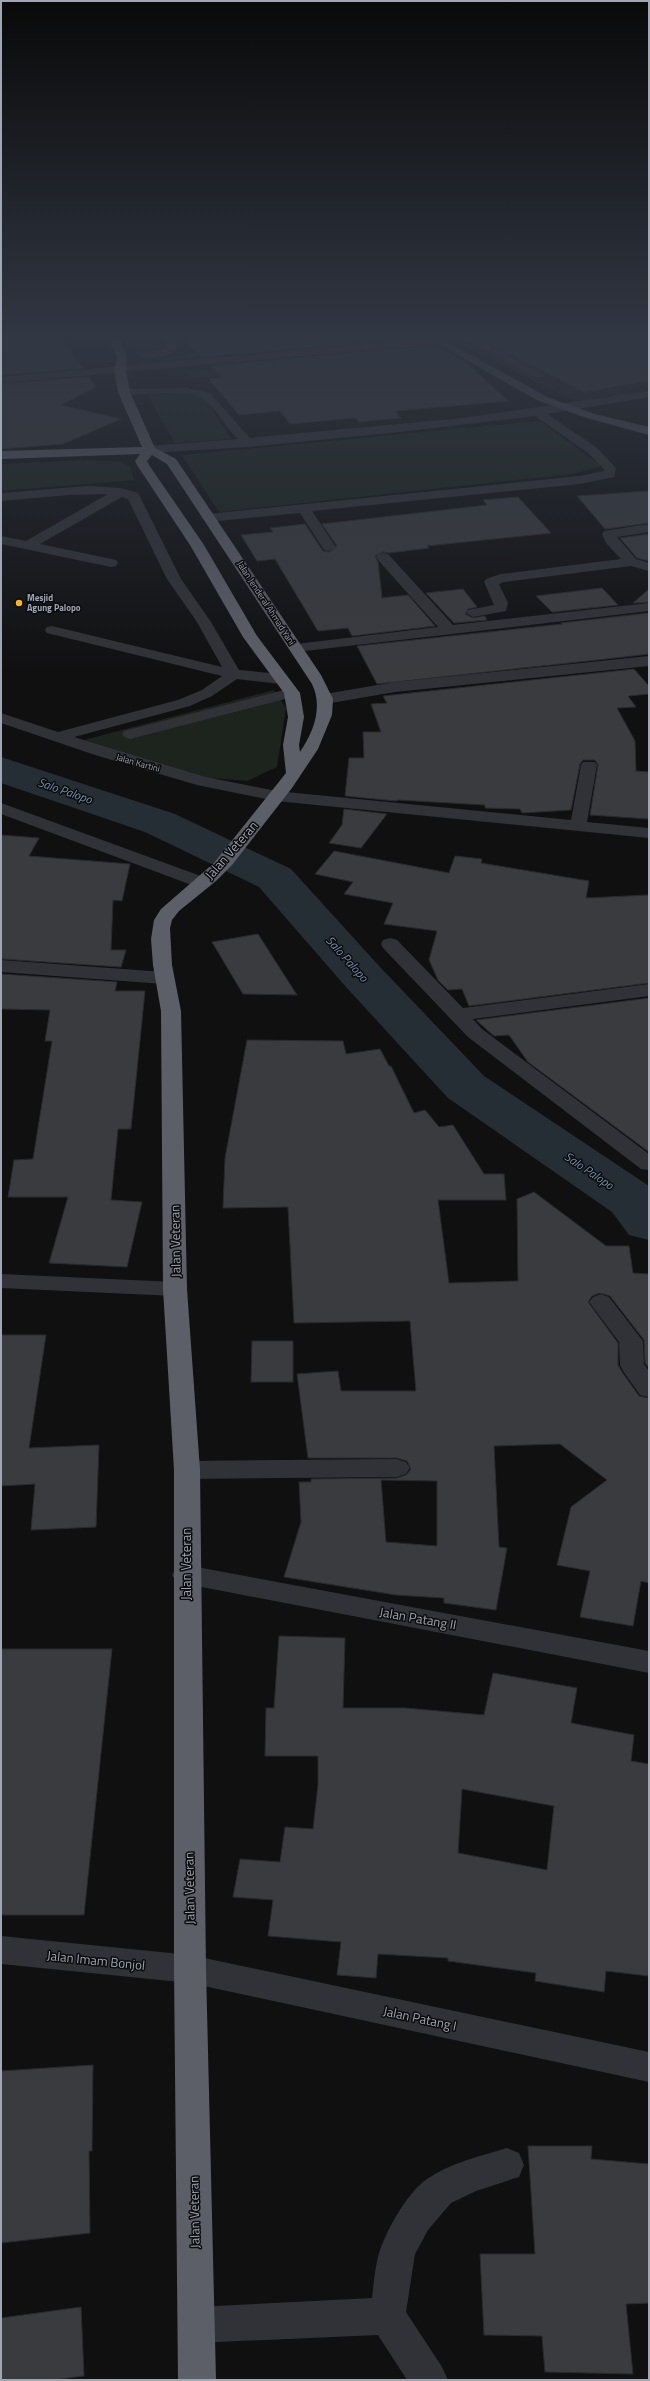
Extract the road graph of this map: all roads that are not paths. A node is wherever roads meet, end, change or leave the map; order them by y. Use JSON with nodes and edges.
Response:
{"nodes":[{"id":1,"x":162,"y":449,"type":"edge"},
{"id":2,"x":591,"y":449,"type":"edge"},
{"id":3,"x":150,"y":450,"type":"junction"},
{"id":4,"x":1,"y":456,"type":"edge"},
{"id":5,"x":121,"y":492,"type":"junction"},
{"id":6,"x":1,"y":497,"type":"edge"},
{"id":7,"x":136,"y":501,"type":"junction"},
{"id":8,"x":122,"y":508,"type":"dead end"},
{"id":9,"x":304,"y":508,"type":"junction"},
{"id":10,"x":208,"y":518,"type":"junction"},
{"id":11,"x":649,"y":528,"type":"edge"},
{"id":12,"x":67,"y":539,"type":"dead end"},
{"id":13,"x":1,"y":540,"type":"edge"},
{"id":14,"x":227,"y":542,"type":"junction"},
{"id":15,"x":197,"y":545,"type":"junction"},
{"id":16,"x":27,"y":546,"type":"junction"},
{"id":17,"x":330,"y":547,"type":"dead end"},
{"id":18,"x":47,"y":550,"type":"junction"},
{"id":19,"x":383,"y":557,"type":"dead end"},
{"id":20,"x":631,"y":562,"type":"junction"},
{"id":21,"x":111,"y":563,"type":"dead end"},
{"id":22,"x":649,"y":567,"type":"edge"},
{"id":23,"x":649,"y":607,"type":"edge"},
{"id":24,"x":438,"y":617,"type":"junction"},
{"id":25,"x":448,"y":629,"type":"junction"},
{"id":26,"x":52,"y":630,"type":"dead end"},
{"id":27,"x":268,"y":635,"type":"junction"},
{"id":28,"x":296,"y":648,"type":"junction"},
{"id":29,"x":649,"y":661,"type":"edge"},
{"id":30,"x":234,"y":674,"type":"junction"},
{"id":31,"x":281,"y":679,"type":"junction"},
{"id":32,"x":292,"y":693,"type":"junction"},
{"id":33,"x":325,"y":699,"type":"junction"},
{"id":34,"x":1,"y":718,"type":"edge"},
{"id":35,"x":57,"y":737,"type":"junction"},
{"id":36,"x":82,"y":746,"type":"junction"},
{"id":37,"x":589,"y":765,"type":"dead end"},
{"id":38,"x":294,"y":772,"type":"junction"},
{"id":39,"x":278,"y":796,"type":"junction"},
{"id":40,"x":1,"y":808,"type":"edge"},
{"id":41,"x":578,"y":827,"type":"junction"},
{"id":42,"x":649,"y":833,"type":"edge"},
{"id":43,"x":210,"y":877,"type":"junction"},
{"id":44,"x":390,"y":944,"type":"dead end"},
{"id":45,"x":1,"y":966,"type":"edge"},
{"id":46,"x":164,"y":978,"type":"junction"},
{"id":47,"x":649,"y":990,"type":"edge"},
{"id":48,"x":458,"y":1015,"type":"junction"},
{"id":49,"x":649,"y":1164,"type":"edge"},
{"id":50,"x":1,"y":1282,"type":"edge"},
{"id":51,"x":175,"y":1289,"type":"junction"},
{"id":52,"x":601,"y":1302,"type":"dead end"},
{"id":53,"x":649,"y":1389,"type":"edge"},
{"id":54,"x":397,"y":1468,"type":"dead end"},
{"id":55,"x":187,"y":1470,"type":"junction"},
{"id":56,"x":186,"y":1575,"type":"junction"},
{"id":57,"x":649,"y":1662,"type":"edge"},
{"id":58,"x":1,"y":1950,"type":"edge"},
{"id":59,"x":190,"y":1969,"type":"junction"},
{"id":60,"x":649,"y":2067,"type":"edge"},
{"id":61,"x":507,"y":2165,"type":"dead end"},
{"id":62,"x":387,"y":2316,"type":"junction"},
{"id":63,"x":196,"y":2325,"type":"junction"},
{"id":64,"x":197,"y":2380,"type":"edge"},
{"id":65,"x":429,"y":2380,"type":"edge"}],
"edges":[{"from":1,"to":3,"type":"street"},
{"from":2,"to":9,"type":"street"},
{"from":3,"to":4,"type":"highway"},
{"from":3,"to":10,"type":"highway","name":"Jalan Jenderal Ahmad Yani"},
{"from":3,"to":15,"type":"highway","name":"Jalan Jenderal Ahmad Yani"},
{"from":5,"to":6,"type":"street"},
{"from":5,"to":7,"type":"street"},
{"from":5,"to":16,"type":"street"},
{"from":7,"to":8,"type":"street"},
{"from":7,"to":30,"type":"street"},
{"from":9,"to":10,"type":"street"},
{"from":9,"to":17,"type":"street"},
{"from":10,"to":14,"type":"highway","name":"Jalan Jenderal Ahmad Yani"},
{"from":11,"to":20,"type":"street"},
{"from":12,"to":18,"type":"street"},
{"from":13,"to":16,"type":"street"},
{"from":14,"to":15,"type":"highway"},
{"from":14,"to":27,"type":"highway","name":"Jalan Jenderal Ahmad Yani"},
{"from":15,"to":27,"type":"highway","name":"Jalan Jenderal Ahmad Yani"},
{"from":16,"to":18,"type":"street"},
{"from":18,"to":21,"type":"street"},
{"from":19,"to":24,"type":"street"},
{"from":20,"to":22,"type":"street"},
{"from":20,"to":24,"type":"street"},
{"from":23,"to":25,"type":"street"},
{"from":24,"to":25,"type":"street"},
{"from":25,"to":28,"type":"street"},
{"from":26,"to":30,"type":"street"},
{"from":27,"to":28,"type":"highway","name":"Jalan Jenderal Ahmad Yani"},
{"from":27,"to":31,"type":"highway","name":"Jalan Jenderal Ahmad Yani"},
{"from":28,"to":33,"type":"highway","name":"Jalan Jenderal Ahmad Yani"},
{"from":29,"to":33,"type":"street"},
{"from":30,"to":31,"type":"street"},
{"from":30,"to":35,"type":"street"},
{"from":31,"to":32,"type":"highway","name":"Jalan Jenderal Ahmad Yani"},
{"from":32,"to":36,"type":"street"},
{"from":32,"to":38,"type":"highway","name":"Jalan Jenderal Ahmad Yani"},
{"from":33,"to":38,"type":"highway"},
{"from":34,"to":35,"type":"street","name":"Jalan Kartini"},
{"from":35,"to":36,"type":"street","name":"Jalan Kartini"},
{"from":36,"to":39,"type":"street","name":"Jalan Kartini"},
{"from":37,"to":41,"type":"street"},
{"from":38,"to":39,"type":"highway"},
{"from":39,"to":41,"type":"street","name":"Jalan Kartini"},
{"from":39,"to":43,"type":"highway","name":"Jalan Veteran"},
{"from":40,"to":43,"type":"street"},
{"from":41,"to":42,"type":"street","name":"Jalan Kartini"},
{"from":43,"to":46,"type":"highway","name":"Jalan Veteran"},
{"from":44,"to":48,"type":"street"},
{"from":45,"to":46,"type":"street"},
{"from":46,"to":51,"type":"highway","name":"Jalan Veteran"},
{"from":47,"to":48,"type":"street"},
{"from":48,"to":49,"type":"street"},
{"from":50,"to":51,"type":"street"},
{"from":51,"to":55,"type":"highway","name":"Jalan Veteran"},
{"from":52,"to":53,"type":"street"},
{"from":54,"to":55,"type":"street"},
{"from":55,"to":56,"type":"highway","name":"Jalan Veteran"},
{"from":56,"to":57,"type":"street","name":"Jalan Patang II"},
{"from":56,"to":59,"type":"highway","name":"Jalan Veteran"},
{"from":58,"to":59,"type":"street","name":"Jalan Imam Bonjol"},
{"from":59,"to":60,"type":"street","name":"Jalan Patang I"},
{"from":59,"to":63,"type":"highway","name":"Jalan Veteran"},
{"from":61,"to":62,"type":"street"},
{"from":62,"to":63,"type":"street"},
{"from":62,"to":65,"type":"street"},
{"from":63,"to":64,"type":"highway","name":"Jalan Veteran"}]}
